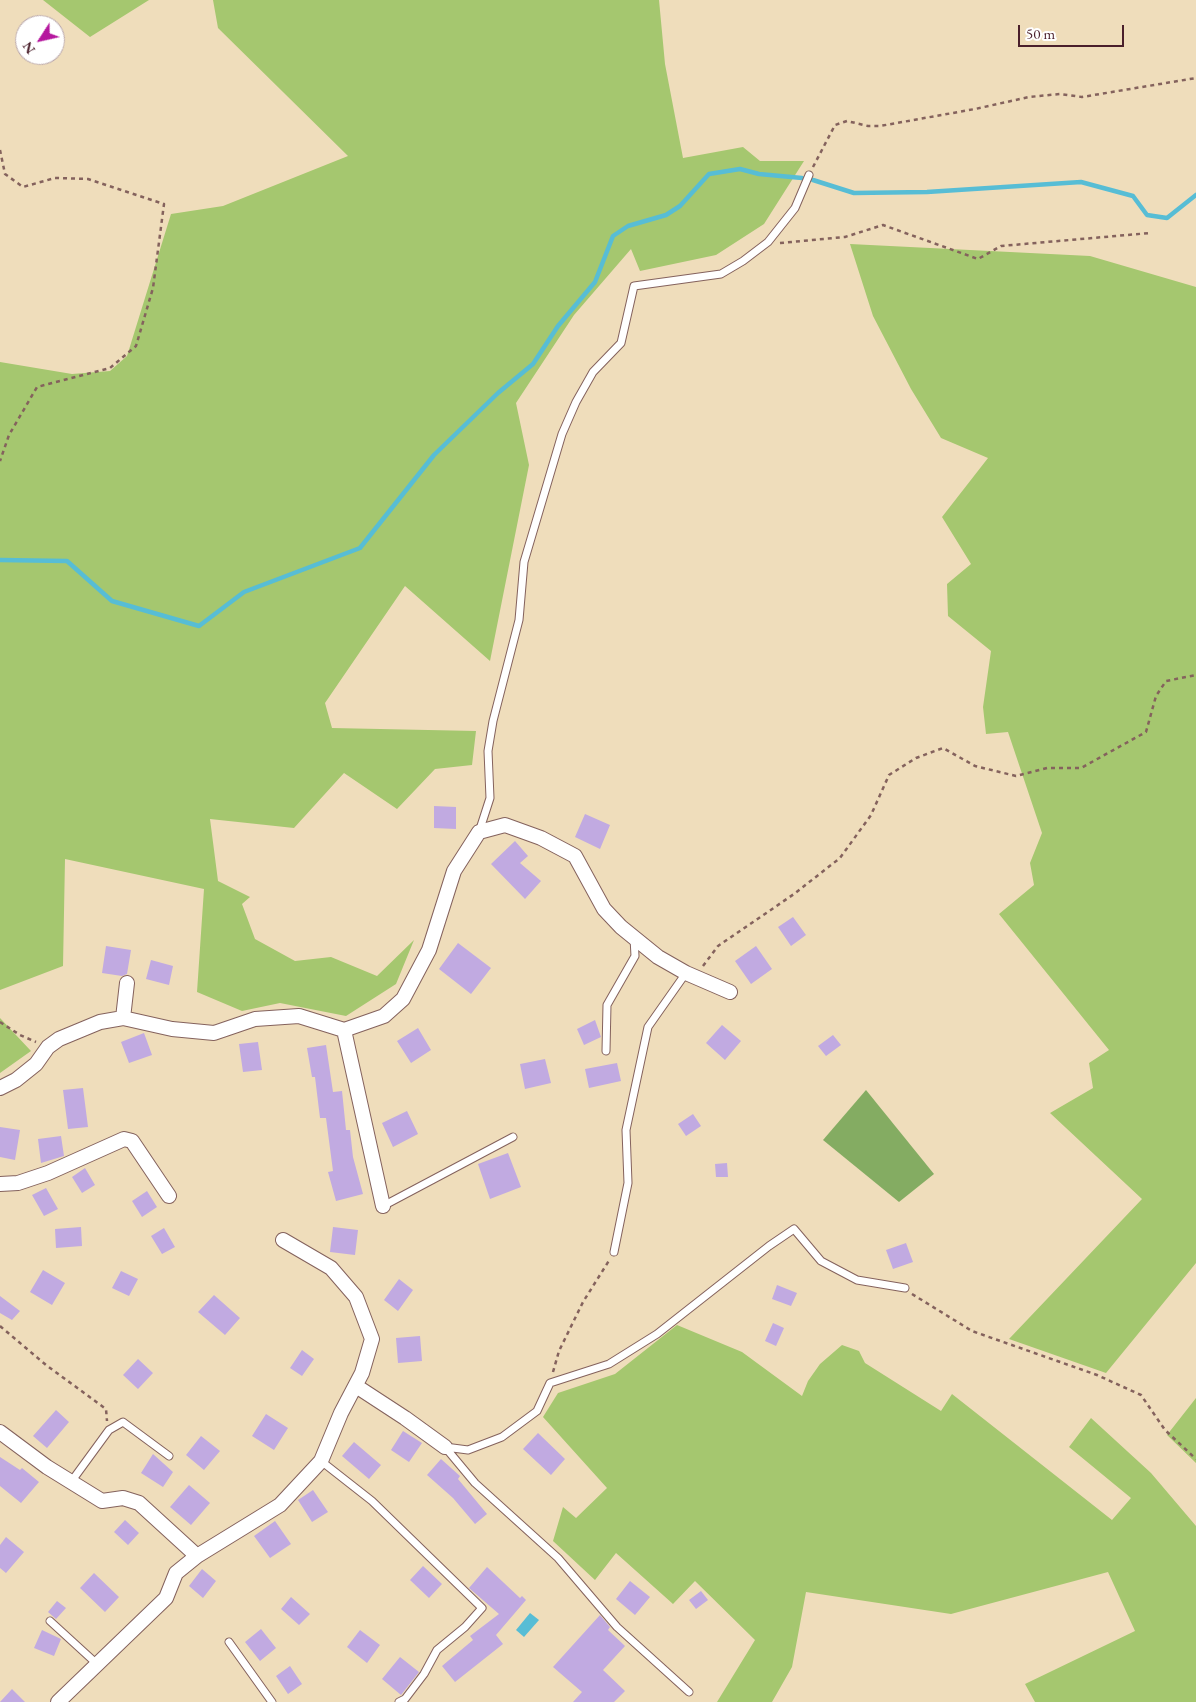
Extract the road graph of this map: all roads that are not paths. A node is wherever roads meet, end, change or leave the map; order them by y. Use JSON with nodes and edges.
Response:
{"nodes":[{"id":1,"x":809,"y":175,"type":"road end"},
{"id":2,"x":478,"y":832,"type":"junction"},
{"id":3,"x":634,"y":938,"type":"junction"},
{"id":4,"x":690,"y":975,"type":"junction"},
{"id":5,"x":127,"y":983,"type":"dead end"},
{"id":6,"x":730,"y":992,"type":"dead end"},
{"id":7,"x":123,"y":1018,"type":"junction"},
{"id":8,"x":344,"y":1030,"type":"junction"},
{"id":9,"x":606,"y":1051,"type":"dead end"},
{"id":10,"x":0,"y":1088,"type":"edge"},
{"id":11,"x":513,"y":1137,"type":"dead end"},
{"id":12,"x":0,"y":1184,"type":"edge"},
{"id":13,"x":169,"y":1196,"type":"dead end"},
{"id":14,"x":383,"y":1206,"type":"joint"},
{"id":15,"x":283,"y":1240,"type":"dead end"},
{"id":16,"x":614,"y":1252,"type":"road end"},
{"id":17,"x":905,"y":1288,"type":"road end"},
{"id":18,"x":356,"y":1386,"type":"junction"},
{"id":19,"x":0,"y":1432,"type":"edge"},
{"id":20,"x":445,"y":1447,"type":"junction"},
{"id":21,"x":169,"y":1456,"type":"dead end"},
{"id":22,"x":321,"y":1461,"type":"junction"},
{"id":23,"x":70,"y":1482,"type":"junction"},
{"id":24,"x":197,"y":1556,"type":"junction"},
{"id":25,"x":50,"y":1621,"type":"dead end"},
{"id":26,"x":230,"y":1642,"type":"dead end"},
{"id":27,"x":97,"y":1664,"type":"junction"},
{"id":28,"x":689,"y":1692,"type":"dead end"},
{"id":29,"x":58,"y":1702,"type":"edge"},
{"id":30,"x":272,"y":1702,"type":"edge"},
{"id":31,"x":399,"y":1702,"type":"edge"}],
"edges":[{"from":1,"to":2,"type":"lane"},
{"from":2,"to":3,"type":"street"},
{"from":2,"to":8,"type":"street"},
{"from":3,"to":4,"type":"street"},
{"from":3,"to":9,"type":"lane"},
{"from":4,"to":6,"type":"street"},
{"from":4,"to":16,"type":"lane"},
{"from":5,"to":7,"type":"street"},
{"from":7,"to":8,"type":"street"},
{"from":7,"to":10,"type":"street"},
{"from":8,"to":14,"type":"street"},
{"from":11,"to":14,"type":"lane"},
{"from":12,"to":13,"type":"street"},
{"from":15,"to":18,"type":"street"},
{"from":17,"to":20,"type":"lane"},
{"from":18,"to":20,"type":"street"},
{"from":18,"to":22,"type":"street"},
{"from":19,"to":23,"type":"street"},
{"from":20,"to":28,"type":"lane"},
{"from":21,"to":23,"type":"lane"},
{"from":22,"to":24,"type":"street"},
{"from":22,"to":31,"type":"lane"},
{"from":23,"to":24,"type":"street"},
{"from":24,"to":27,"type":"street"},
{"from":25,"to":27,"type":"lane"},
{"from":26,"to":30,"type":"lane"},
{"from":27,"to":29,"type":"street"}]}
